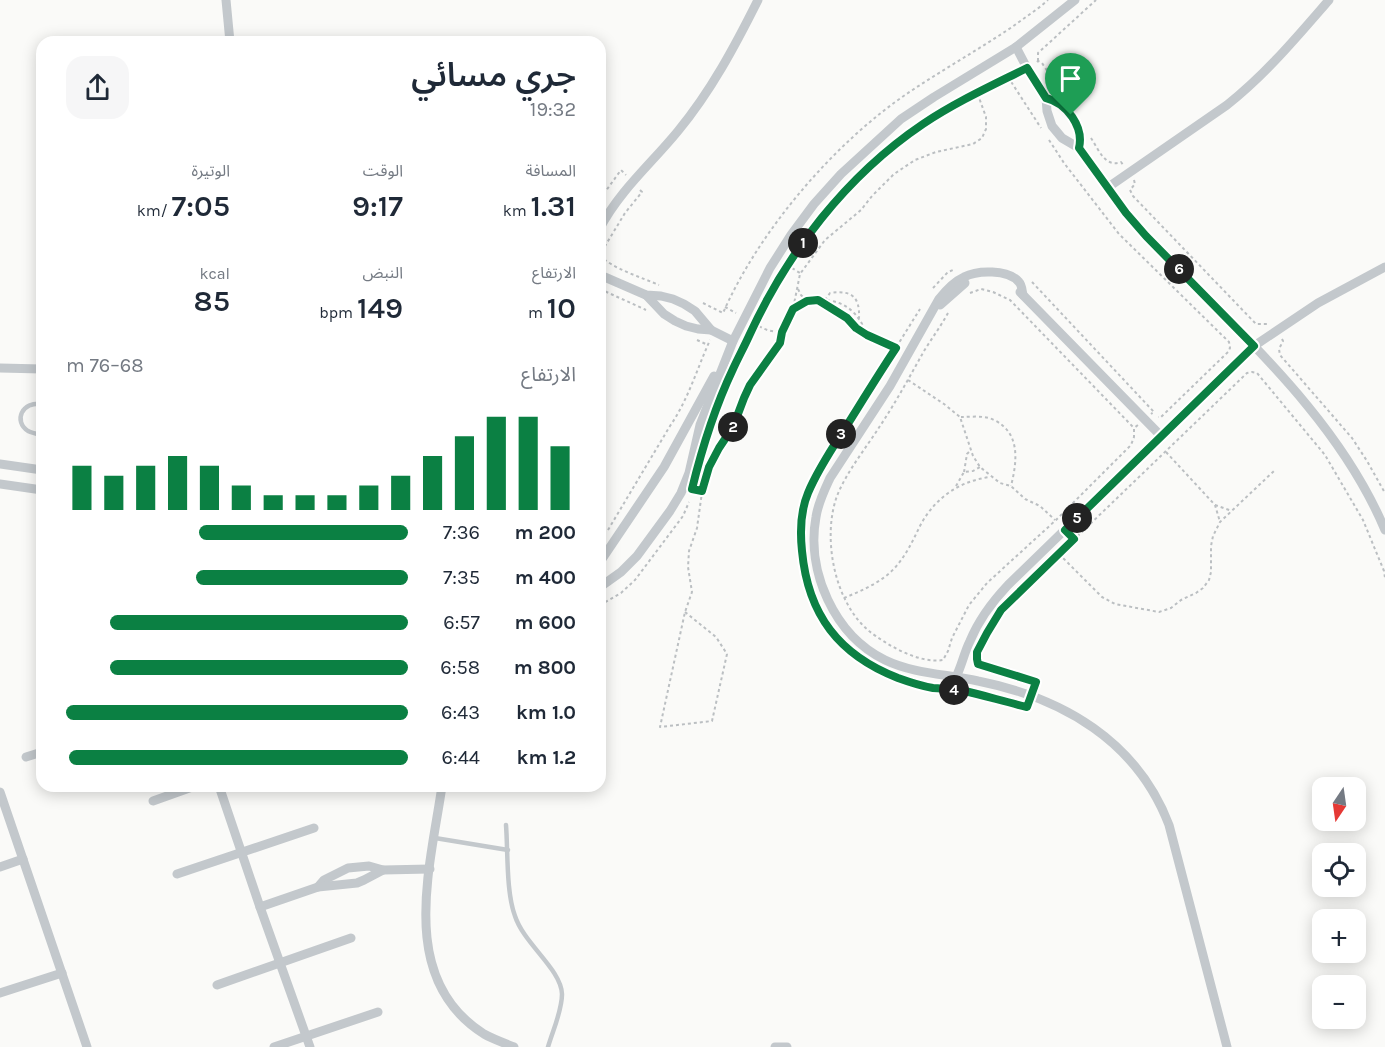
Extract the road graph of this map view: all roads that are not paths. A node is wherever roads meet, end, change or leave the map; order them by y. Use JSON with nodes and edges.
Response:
{"nodes":[{"id":1,"x":226,"y":0,"type":"edge"},
{"id":2,"x":758,"y":0,"type":"edge"},
{"id":3,"x":1075,"y":0,"type":"edge"},
{"id":4,"x":1329,"y":0,"type":"edge"},
{"id":5,"x":229,"y":36,"type":"edge"},
{"id":6,"x":1016,"y":47,"type":"junction"},
{"id":7,"x":1046,"y":98,"type":"junction"},
{"id":8,"x":1079,"y":148,"type":"junction"},
{"id":9,"x":1107,"y":188,"type":"junction"},
{"id":10,"x":606,"y":218,"type":"edge"},
{"id":11,"x":1385,"y":267,"type":"edge"},
{"id":12,"x":606,"y":278,"type":"edge"},
{"id":13,"x":646,"y":295,"type":"junction"},
{"id":14,"x":713,"y":330,"type":"junction"},
{"id":15,"x":733,"y":341,"type":"junction"},
{"id":16,"x":1254,"y":346,"type":"junction"},
{"id":17,"x":726,"y":356,"type":"junction"},
{"id":18,"x":0,"y":368,"type":"edge"},
{"id":19,"x":36,"y":369,"type":"edge"},
{"id":20,"x":36,"y":403,"type":"edge"},
{"id":21,"x":36,"y":434,"type":"edge"},
{"id":22,"x":1161,"y":436,"type":"junction"},
{"id":23,"x":1,"y":464,"type":"edge"},
{"id":24,"x":36,"y":469,"type":"edge"},
{"id":25,"x":0,"y":484,"type":"edge"},
{"id":26,"x":36,"y":489,"type":"edge"},
{"id":27,"x":1385,"y":530,"type":"edge"},
{"id":28,"x":606,"y":553,"type":"edge"},
{"id":29,"x":606,"y":583,"type":"edge"},
{"id":30,"x":956,"y":677,"type":"junction"},
{"id":31,"x":36,"y":754,"type":"edge"},
{"id":32,"x":26,"y":757,"type":"dead end"},
{"id":33,"x":0,"y":792,"type":"edge"},
{"id":34,"x":178,"y":792,"type":"edge"},
{"id":35,"x":221,"y":792,"type":"edge"},
{"id":36,"x":441,"y":792,"type":"edge"},
{"id":37,"x":153,"y":801,"type":"dead end"},
{"id":38,"x":507,"y":825,"type":"dead end"},
{"id":39,"x":314,"y":828,"type":"dead end"},
{"id":40,"x":435,"y":838,"type":"junction"},
{"id":41,"x":508,"y":850,"type":"junction"},
{"id":42,"x":242,"y":852,"type":"junction"},
{"id":43,"x":23,"y":859,"type":"junction"},
{"id":44,"x":0,"y":867,"type":"edge"},
{"id":45,"x":430,"y":869,"type":"junction"},
{"id":46,"x":383,"y":870,"type":"junction"},
{"id":47,"x":177,"y":874,"type":"dead end"},
{"id":48,"x":318,"y":887,"type":"junction"},
{"id":49,"x":260,"y":907,"type":"junction"},
{"id":50,"x":351,"y":939,"type":"dead end"},
{"id":51,"x":281,"y":963,"type":"junction"},
{"id":52,"x":62,"y":973,"type":"junction"},
{"id":53,"x":217,"y":985,"type":"dead end"},
{"id":54,"x":0,"y":993,"type":"edge"},
{"id":55,"x":378,"y":1012,"type":"dead end"},
{"id":56,"x":306,"y":1036,"type":"junction"},
{"id":57,"x":87,"y":1047,"type":"edge"},
{"id":58,"x":274,"y":1047,"type":"edge"},
{"id":59,"x":310,"y":1047,"type":"edge"},
{"id":60,"x":514,"y":1047,"type":"edge"},
{"id":61,"x":548,"y":1047,"type":"edge"},
{"id":62,"x":775,"y":1047,"type":"edge"},
{"id":63,"x":788,"y":1047,"type":"edge"},
{"id":64,"x":1227,"y":1047,"type":"edge"}],
"edges":[{"from":1,"to":5,"type":"street"},
{"from":2,"to":10,"type":"street"},
{"from":3,"to":6,"type":"street"},
{"from":4,"to":9,"type":"street"},
{"from":6,"to":7,"type":"street"},
{"from":6,"to":15,"type":"street"},
{"from":7,"to":8,"type":"street"},
{"from":7,"to":8,"type":"street"},
{"from":8,"to":9,"type":"street"},
{"from":9,"to":16,"type":"street"},
{"from":11,"to":16,"type":"street"},
{"from":12,"to":13,"type":"street"},
{"from":13,"to":14,"type":"street"},
{"from":13,"to":14,"type":"street"},
{"from":14,"to":15,"type":"street"},
{"from":15,"to":17,"type":"street"},
{"from":16,"to":22,"type":"street"},
{"from":16,"to":27,"type":"street"},
{"from":17,"to":28,"type":"street"},
{"from":17,"to":29,"type":"street"},
{"from":18,"to":19,"type":"street"},
{"from":20,"to":21,"type":"lane"},
{"from":22,"to":30,"type":"street"},
{"from":22,"to":30,"type":"street"},
{"from":23,"to":24,"type":"street"},
{"from":25,"to":26,"type":"street"},
{"from":30,"to":64,"type":"street"},
{"from":31,"to":32,"type":"street"},
{"from":33,"to":43,"type":"street"},
{"from":34,"to":37,"type":"street"},
{"from":35,"to":42,"type":"street"},
{"from":36,"to":40,"type":"street"},
{"from":38,"to":41,"type":"lane"},
{"from":39,"to":42,"type":"street"},
{"from":40,"to":41,"type":"lane"},
{"from":40,"to":45,"type":"street"},
{"from":41,"to":61,"type":"lane"},
{"from":42,"to":47,"type":"street"},
{"from":42,"to":49,"type":"street"},
{"from":43,"to":44,"type":"street"},
{"from":43,"to":52,"type":"street"},
{"from":45,"to":46,"type":"street"},
{"from":45,"to":60,"type":"street"},
{"from":46,"to":48,"type":"street"},
{"from":46,"to":48,"type":"street"},
{"from":48,"to":49,"type":"street"},
{"from":49,"to":51,"type":"street"},
{"from":50,"to":51,"type":"street"},
{"from":51,"to":53,"type":"street"},
{"from":51,"to":56,"type":"street"},
{"from":52,"to":54,"type":"street"},
{"from":52,"to":57,"type":"street"},
{"from":55,"to":56,"type":"street"},
{"from":56,"to":58,"type":"street"},
{"from":56,"to":59,"type":"street"},
{"from":62,"to":63,"type":"street"}]}
